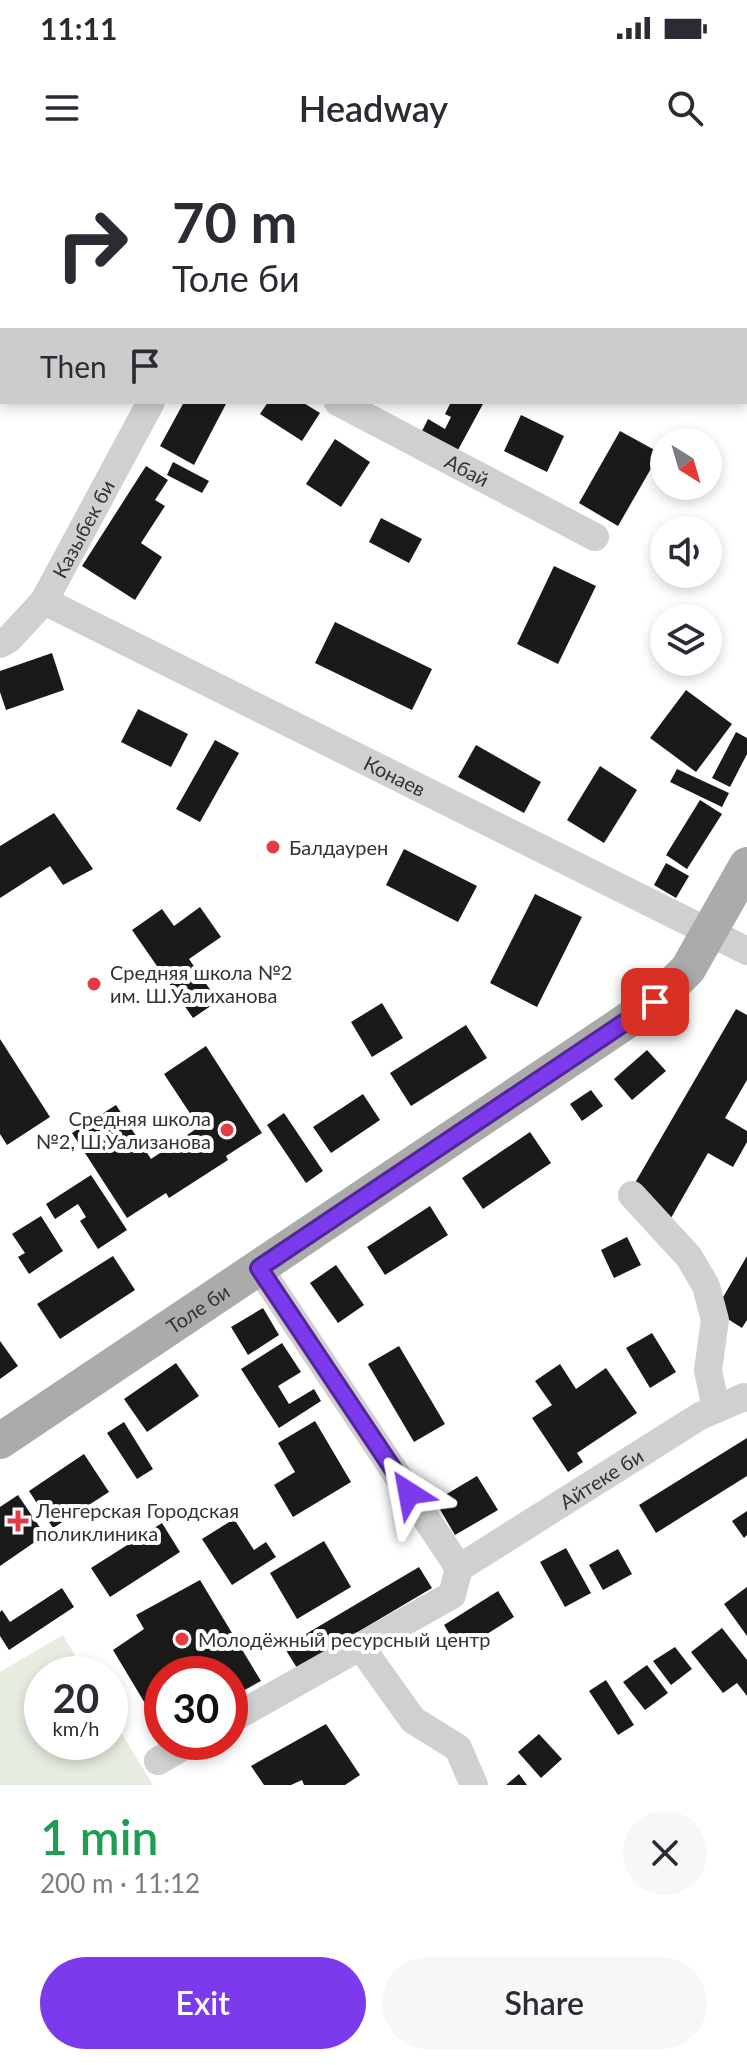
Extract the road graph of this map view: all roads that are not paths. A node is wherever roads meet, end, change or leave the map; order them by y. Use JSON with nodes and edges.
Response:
{"nodes":[{"id":1,"x":150,"y":404,"type":"edge"},
{"id":2,"x":342,"y":404,"type":"edge"},
{"id":3,"x":595,"y":537,"type":"dead end"},
{"id":4,"x":44,"y":601,"type":"junction"},
{"id":5,"x":0,"y":644,"type":"edge"},
{"id":6,"x":747,"y":865,"type":"edge"},
{"id":7,"x":711,"y":932,"type":"junction"},
{"id":8,"x":747,"y":951,"type":"edge"},
{"id":9,"x":632,"y":1195,"type":"dead end"},
{"id":10,"x":259,"y":1268,"type":"junction"},
{"id":11,"x":747,"y":1398,"type":"edge"},
{"id":12,"x":716,"y":1409,"type":"junction"},
{"id":13,"x":1,"y":1438,"type":"edge"},
{"id":14,"x":459,"y":1568,"type":"junction"},
{"id":15,"x":360,"y":1646,"type":"junction"},
{"id":16,"x":248,"y":1710,"type":"edge"},
{"id":17,"x":474,"y":1785,"type":"edge"}],
"edges":[{"from":1,"to":4,"type":"street","name":"Казыбек би"},
{"from":2,"to":3,"type":"street","name":"Абай"},
{"from":4,"to":5,"type":"street","name":"Казыбек би"},
{"from":4,"to":7,"type":"street","name":"Конаев"},
{"from":6,"to":7,"type":"main road","name":"Толе би"},
{"from":7,"to":8,"type":"street","name":"Конаев"},
{"from":7,"to":10,"type":"main road","name":"Толе би"},
{"from":9,"to":12,"type":"street"},
{"from":10,"to":13,"type":"main road","name":"Толе би"},
{"from":10,"to":14,"type":"street"},
{"from":11,"to":12,"type":"street","name":"Айтеке би"},
{"from":12,"to":14,"type":"street","name":"Айтеке би"},
{"from":14,"to":15,"type":"street"},
{"from":15,"to":16,"type":"street"},
{"from":15,"to":17,"type":"street"}]}
